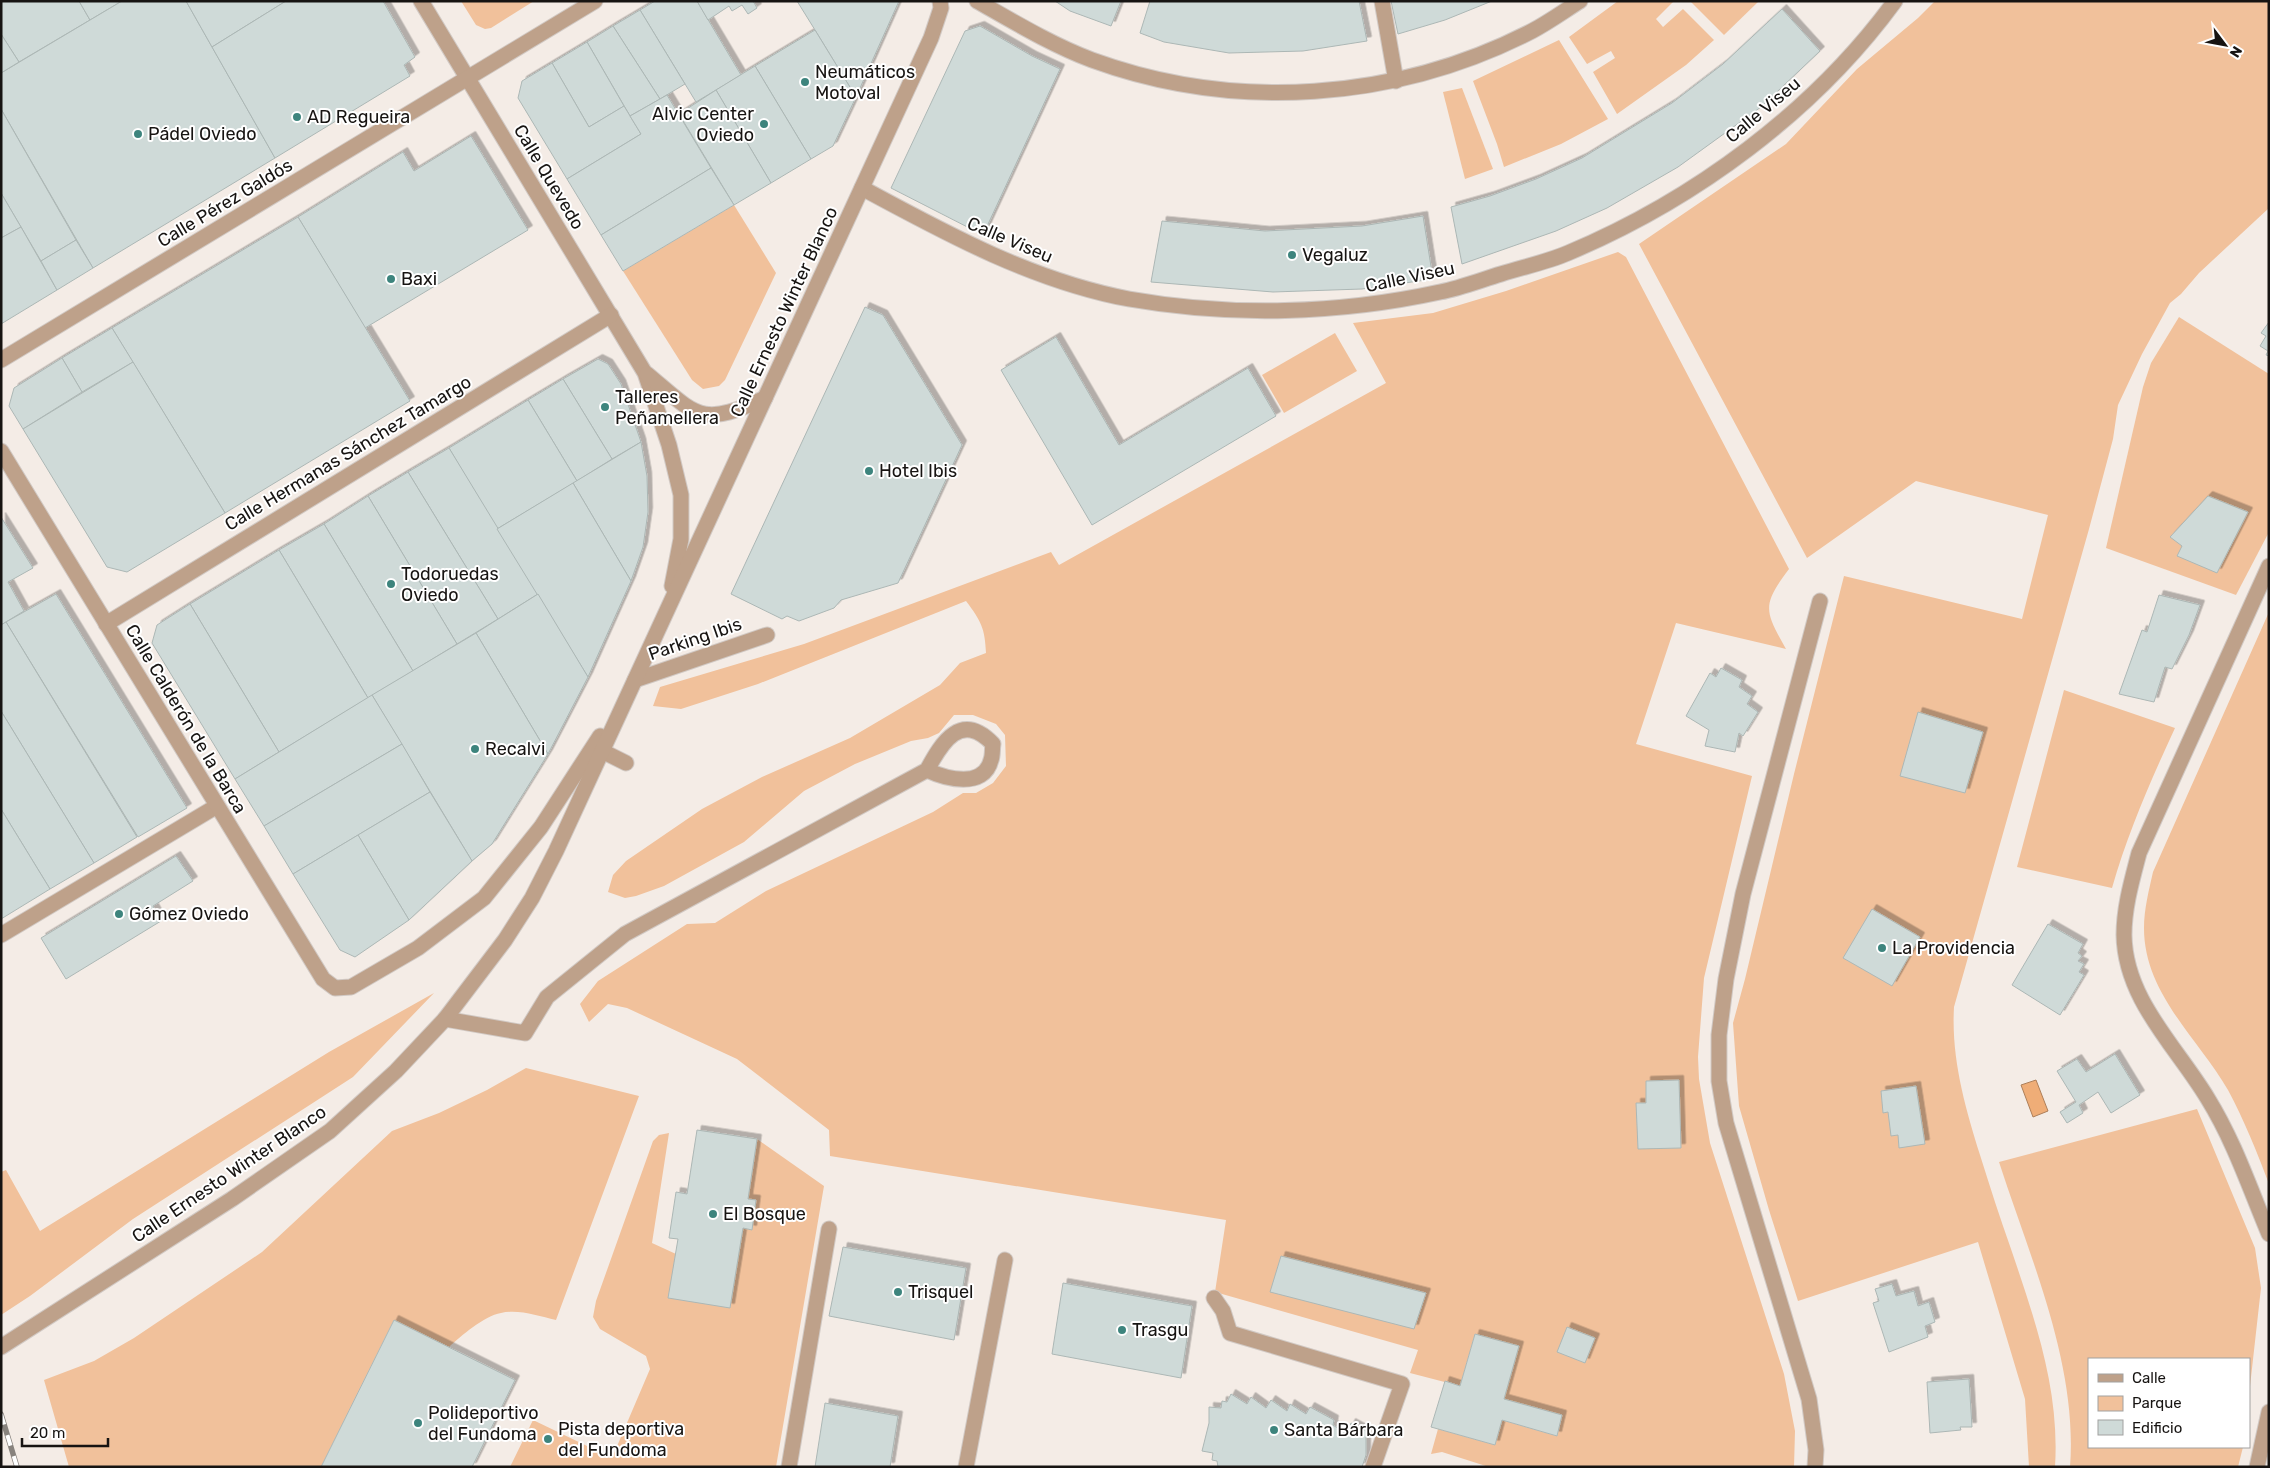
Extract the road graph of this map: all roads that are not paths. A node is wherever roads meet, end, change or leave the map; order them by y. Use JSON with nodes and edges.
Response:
{"nodes":[{"id":1,"x":421,"y":1,"type":"edge"},
{"id":2,"x":595,"y":1,"type":"edge"},
{"id":3,"x":940,"y":1,"type":"edge"},
{"id":4,"x":977,"y":1,"type":"edge"},
{"id":5,"x":1382,"y":1,"type":"edge"},
{"id":6,"x":1580,"y":1,"type":"edge"},
{"id":7,"x":1895,"y":1,"type":"edge"},
{"id":8,"x":467,"y":78,"type":"junction"},
{"id":9,"x":1396,"y":81,"type":"junction"},
{"id":10,"x":862,"y":188,"type":"junction"},
{"id":11,"x":611,"y":315,"type":"junction"},
{"id":12,"x":1,"y":360,"type":"edge"},
{"id":13,"x":646,"y":373,"type":"junction"},
{"id":14,"x":765,"y":398,"type":"junction"},
{"id":15,"x":1,"y":451,"type":"edge"},
{"id":16,"x":2269,"y":566,"type":"edge"},
{"id":17,"x":1820,"y":601,"type":"dead end"},
{"id":18,"x":667,"y":611,"type":"junction"},
{"id":19,"x":106,"y":624,"type":"junction"},
{"id":20,"x":767,"y":634,"type":"dead end"},
{"id":21,"x":632,"y":686,"type":"junction"},
{"id":22,"x":602,"y":751,"type":"junction"},
{"id":23,"x":626,"y":763,"type":"dead end"},
{"id":24,"x":928,"y":770,"type":"dead end"},
{"id":25,"x":217,"y":806,"type":"junction"},
{"id":26,"x":1,"y":935,"type":"edge"},
{"id":27,"x":351,"y":986,"type":"joint"},
{"id":28,"x":446,"y":1018,"type":"junction"},
{"id":29,"x":830,"y":1229,"type":"dead end"},
{"id":30,"x":2269,"y":1234,"type":"edge"},
{"id":31,"x":1005,"y":1260,"type":"dead end"},
{"id":32,"x":1214,"y":1298,"type":"dead end"},
{"id":33,"x":1,"y":1347,"type":"edge"},
{"id":34,"x":2269,"y":1412,"type":"edge"},
{"id":35,"x":789,"y":1467,"type":"edge"},
{"id":36,"x":966,"y":1467,"type":"edge"},
{"id":37,"x":1373,"y":1467,"type":"edge"},
{"id":38,"x":1815,"y":1467,"type":"edge"},
{"id":39,"x":2257,"y":1467,"type":"edge"}],
"edges":[{"from":1,"to":8,"type":"street","name":"Calle Quevedo"},
{"from":2,"to":8,"type":"street","name":"Calle Pérez Galdós"},
{"from":3,"to":10,"type":"street","name":"Calle Ernesto Winter Blanco"},
{"from":4,"to":9,"type":"street"},
{"from":5,"to":9,"type":"street"},
{"from":6,"to":9,"type":"street"},
{"from":7,"to":10,"type":"street","name":"Calle Viseu"},
{"from":8,"to":11,"type":"street","name":"Calle Quevedo"},
{"from":8,"to":12,"type":"street","name":"Calle Pérez Galdós"},
{"from":10,"to":14,"type":"street","name":"Calle Ernesto Winter Blanco"},
{"from":11,"to":13,"type":"street","name":"Calle Quevedo"},
{"from":11,"to":19,"type":"street","name":"Calle Hermanas Sánchez Tamargo"},
{"from":13,"to":14,"type":"street","name":"Calle Quevedo"},
{"from":13,"to":18,"type":"street","name":"Calle Quevedo"},
{"from":14,"to":18,"type":"street","name":"Calle Ernesto Winter Blanco"},
{"from":15,"to":19,"type":"street","name":"Calle Calderón de la Barca"},
{"from":16,"to":30,"type":"street"},
{"from":17,"to":38,"type":"street"},
{"from":18,"to":21,"type":"street","name":"Calle Ernesto Winter Blanco"},
{"from":19,"to":25,"type":"street","name":"Calle Calderón de la Barca"},
{"from":20,"to":21,"type":"street","name":"Parking Ibis"},
{"from":21,"to":22,"type":"street","name":"Calle Ernesto Winter Blanco"},
{"from":21,"to":27,"type":"street","name":"Calle Ernesto Winter Blanco"},
{"from":22,"to":23,"type":"street"},
{"from":22,"to":28,"type":"street","name":"Calle Ernesto Winter Blanco"},
{"from":24,"to":28,"type":"street"},
{"from":25,"to":26,"type":"street"},
{"from":25,"to":27,"type":"street","name":"Calle Calderón de la Barca"},
{"from":28,"to":33,"type":"street","name":"Calle Ernesto Winter Blanco"},
{"from":29,"to":35,"type":"street"},
{"from":31,"to":36,"type":"street"},
{"from":32,"to":37,"type":"street"},
{"from":34,"to":39,"type":"street"}]}
